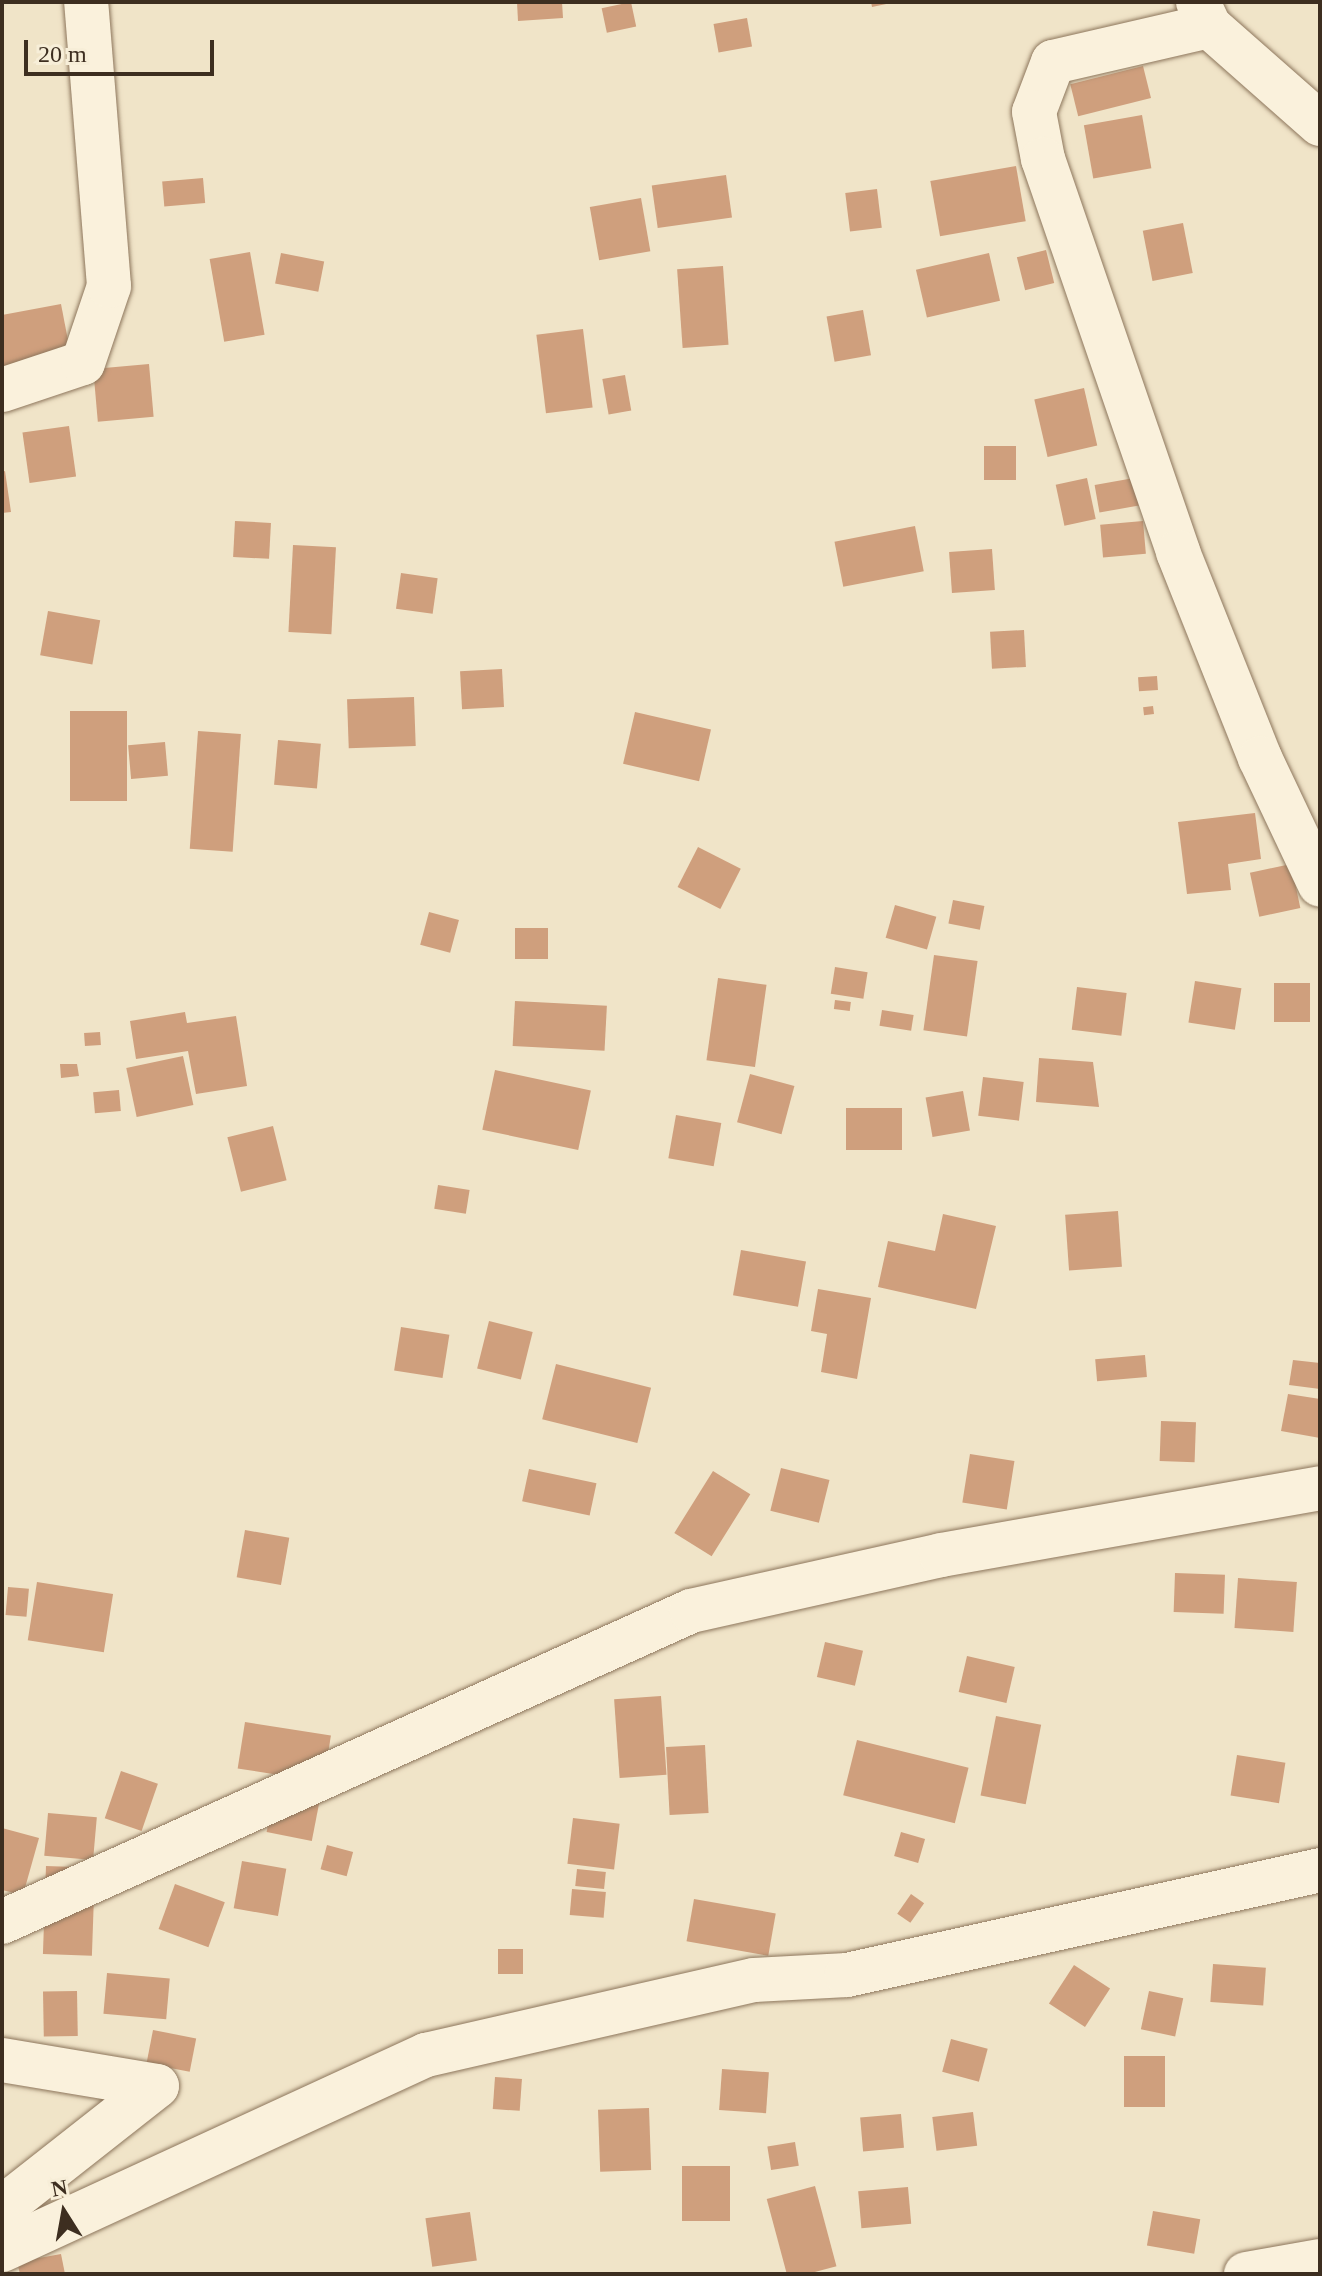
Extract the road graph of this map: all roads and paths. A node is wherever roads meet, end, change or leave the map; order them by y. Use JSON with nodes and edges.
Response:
{"nodes":[{"id":1,"x":86,"y":2,"type":"edge"},
{"id":2,"x":1204,"y":14,"type":"edge"},
{"id":3,"x":1320,"y":124,"type":"edge"},
{"id":4,"x":2,"y":390,"type":"edge"},
{"id":5,"x":1320,"y":885,"type":"edge"},
{"id":6,"x":1320,"y":1488,"type":"edge"},
{"id":7,"x":1320,"y":1870,"type":"edge"},
{"id":8,"x":2,"y":1922,"type":"edge"},
{"id":9,"x":2,"y":2060,"type":"edge"},
{"id":10,"x":101,"y":2076,"type":"junction"},
{"id":11,"x":2,"y":2208,"type":"edge"},
{"id":12,"x":2,"y":2251,"type":"edge"},
{"id":13,"x":1320,"y":2261,"type":"edge"},
{"id":14,"x":1246,"y":2274,"type":"edge"}],
"edges":[{"from":1,"to":4,"type":"street"},
{"from":2,"to":3,"type":"street"},
{"from":2,"to":5,"type":"street"},
{"from":6,"to":8,"type":"street"},
{"from":7,"to":12,"type":"street"},
{"from":9,"to":10,"type":"street"},
{"from":10,"to":11,"type":"street"},
{"from":10,"to":12,"type":"street"},
{"from":13,"to":14,"type":"street"}]}
